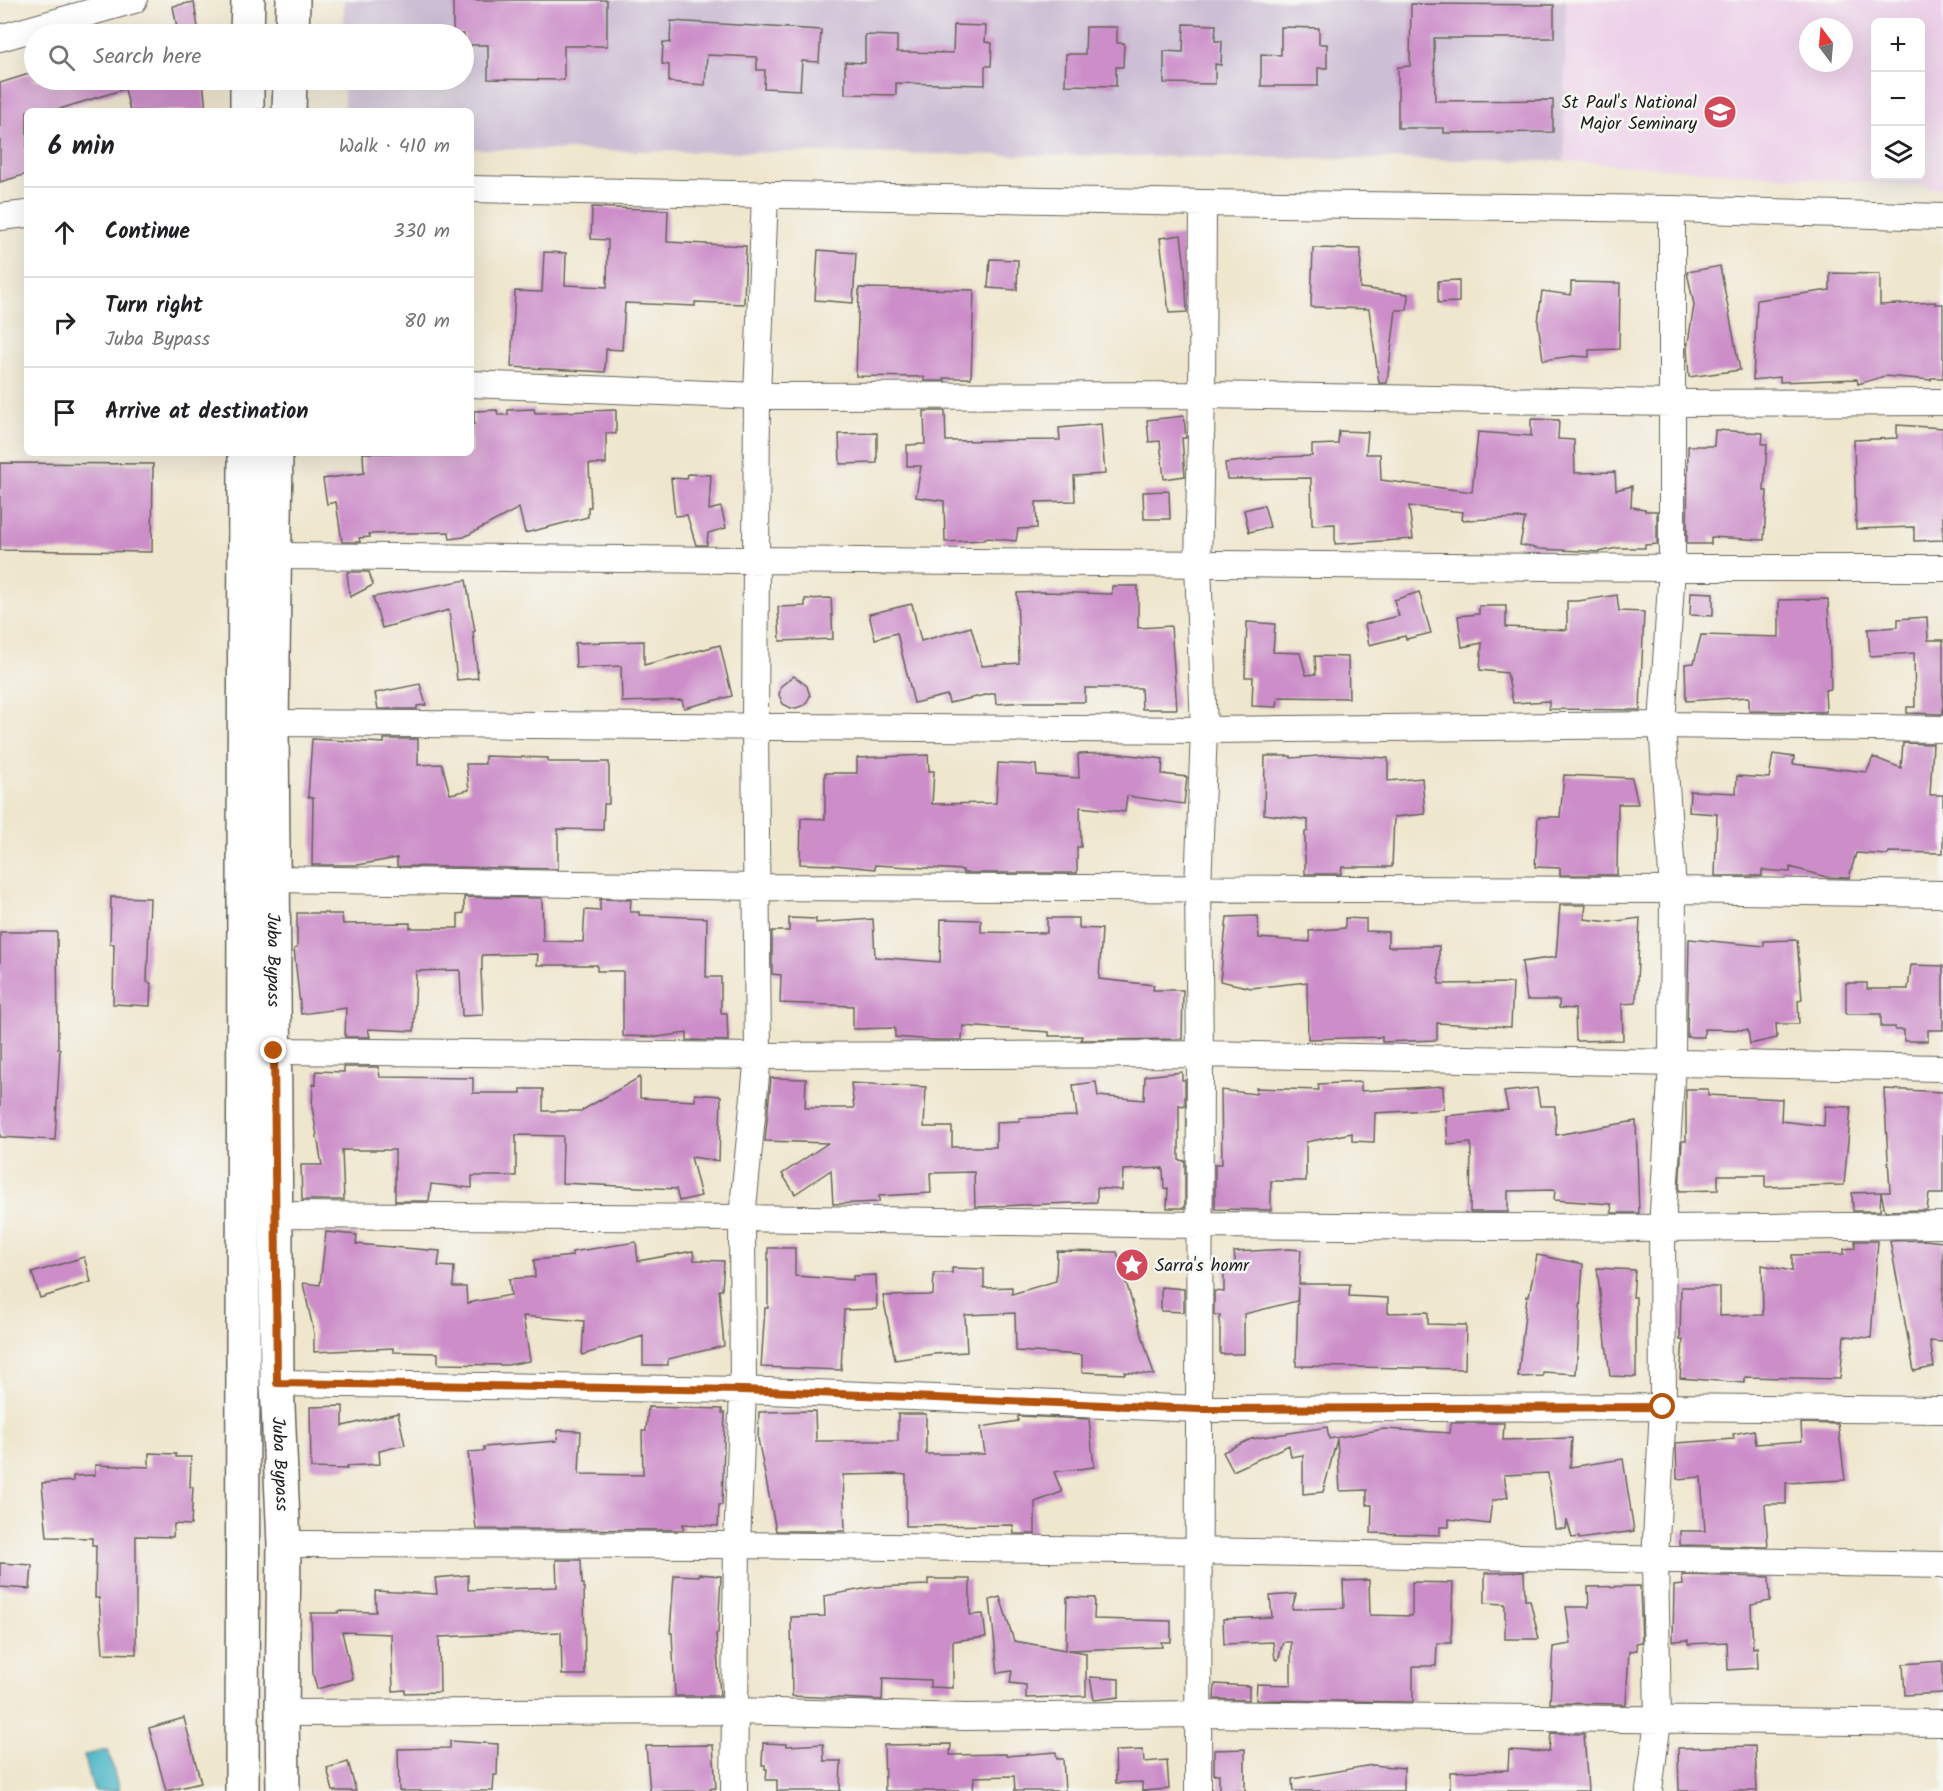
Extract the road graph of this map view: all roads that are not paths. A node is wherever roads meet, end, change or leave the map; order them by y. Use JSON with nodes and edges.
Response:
{"nodes":[{"id":1,"x":134,"y":0,"type":"edge"},
{"id":2,"x":248,"y":0,"type":"edge"},
{"id":3,"x":293,"y":0,"type":"edge"},
{"id":4,"x":49,"y":24,"type":"edge"},
{"id":5,"x":247,"y":24,"type":"edge"},
{"id":6,"x":292,"y":24,"type":"edge"},
{"id":7,"x":24,"y":31,"type":"edge"},
{"id":8,"x":0,"y":38,"type":"edge"},
{"id":9,"x":247,"y":90,"type":"edge"},
{"id":10,"x":290,"y":90,"type":"edge"},
{"id":11,"x":246,"y":108,"type":"edge"},
{"id":12,"x":289,"y":108,"type":"edge"},
{"id":13,"x":474,"y":189,"type":"edge"},
{"id":14,"x":765,"y":194,"type":"junction"},
{"id":15,"x":1203,"y":203,"type":"junction"},
{"id":16,"x":1672,"y":209,"type":"junction"},
{"id":17,"x":24,"y":214,"type":"edge"},
{"id":18,"x":1943,"y":217,"type":"edge"},
{"id":19,"x":0,"y":218,"type":"edge"},
{"id":20,"x":474,"y":384,"type":"edge"},
{"id":21,"x":1202,"y":395,"type":"junction"},
{"id":22,"x":757,"y":396,"type":"junction"},
{"id":23,"x":1943,"y":402,"type":"edge"},
{"id":24,"x":1672,"y":403,"type":"junction"},
{"id":25,"x":245,"y":456,"type":"edge"},
{"id":26,"x":276,"y":456,"type":"edge"},
{"id":27,"x":275,"y":556,"type":"junction"},
{"id":28,"x":757,"y":559,"type":"junction"},
{"id":29,"x":1198,"y":563,"type":"junction"},
{"id":30,"x":1672,"y":568,"type":"junction"},
{"id":31,"x":1943,"y":568,"type":"edge"},
{"id":32,"x":272,"y":723,"type":"junction"},
{"id":33,"x":1662,"y":725,"type":"junction"},
{"id":34,"x":755,"y":727,"type":"junction"},
{"id":35,"x":1943,"y":729,"type":"edge"},
{"id":36,"x":1204,"y":730,"type":"junction"},
{"id":37,"x":273,"y":879,"type":"junction"},
{"id":38,"x":757,"y":887,"type":"junction"},
{"id":39,"x":1198,"y":888,"type":"junction"},
{"id":40,"x":1673,"y":890,"type":"junction"},
{"id":41,"x":1943,"y":894,"type":"edge"},
{"id":42,"x":274,"y":1051,"type":"junction"},
{"id":43,"x":1200,"y":1054,"type":"junction"},
{"id":44,"x":758,"y":1056,"type":"junction"},
{"id":45,"x":1672,"y":1064,"type":"junction"},
{"id":46,"x":1943,"y":1068,"type":"edge"},
{"id":47,"x":276,"y":1215,"type":"junction"},
{"id":48,"x":742,"y":1218,"type":"junction"},
{"id":49,"x":1199,"y":1225,"type":"junction"},
{"id":50,"x":1943,"y":1225,"type":"edge"},
{"id":51,"x":1662,"y":1227,"type":"junction"},
{"id":52,"x":277,"y":1383,"type":"junction"},
{"id":53,"x":743,"y":1390,"type":"junction"},
{"id":54,"x":1663,"y":1407,"type":"junction"},
{"id":55,"x":1199,"y":1409,"type":"junction"},
{"id":56,"x":1943,"y":1410,"type":"edge"},
{"id":57,"x":284,"y":1544,"type":"junction"},
{"id":58,"x":738,"y":1545,"type":"junction"},
{"id":59,"x":1198,"y":1551,"type":"junction"},
{"id":60,"x":1655,"y":1560,"type":"junction"},
{"id":61,"x":1943,"y":1564,"type":"edge"},
{"id":62,"x":735,"y":1711,"type":"junction"},
{"id":63,"x":282,"y":1713,"type":"junction"},
{"id":64,"x":1198,"y":1714,"type":"junction"},
{"id":65,"x":1658,"y":1720,"type":"junction"},
{"id":66,"x":1943,"y":1723,"type":"edge"},
{"id":67,"x":242,"y":1791,"type":"edge"},
{"id":68,"x":283,"y":1791,"type":"edge"},
{"id":69,"x":734,"y":1791,"type":"edge"},
{"id":70,"x":1198,"y":1791,"type":"edge"},
{"id":71,"x":1649,"y":1791,"type":"edge"}],
"edges":[{"from":1,"to":4,"type":"street"},
{"from":2,"to":5,"type":"main road"},
{"from":3,"to":6,"type":"main road"},
{"from":7,"to":8,"type":"street"},
{"from":9,"to":11,"type":"main road"},
{"from":10,"to":12,"type":"main road"},
{"from":13,"to":14,"type":"street"},
{"from":14,"to":15,"type":"street"},
{"from":14,"to":22,"type":"street"},
{"from":15,"to":16,"type":"street"},
{"from":15,"to":21,"type":"street"},
{"from":16,"to":18,"type":"street"},
{"from":16,"to":24,"type":"street"},
{"from":17,"to":19,"type":"street"},
{"from":20,"to":22,"type":"street"},
{"from":21,"to":22,"type":"street"},
{"from":21,"to":24,"type":"street"},
{"from":21,"to":29,"type":"street"},
{"from":22,"to":28,"type":"street"},
{"from":23,"to":24,"type":"street"},
{"from":24,"to":30,"type":"street"},
{"from":25,"to":67,"type":"main road","name":"Juba Bypass"},
{"from":26,"to":27,"type":"main road","name":"Juba Bypass"},
{"from":27,"to":28,"type":"street"},
{"from":27,"to":32,"type":"main road","name":"Juba Bypass"},
{"from":28,"to":29,"type":"street"},
{"from":28,"to":34,"type":"street"},
{"from":29,"to":30,"type":"street"},
{"from":29,"to":36,"type":"street"},
{"from":30,"to":31,"type":"street"},
{"from":30,"to":33,"type":"street"},
{"from":32,"to":34,"type":"street"},
{"from":32,"to":37,"type":"main road","name":"Juba Bypass"},
{"from":33,"to":35,"type":"street"},
{"from":33,"to":36,"type":"street"},
{"from":33,"to":40,"type":"street"},
{"from":34,"to":36,"type":"street"},
{"from":34,"to":38,"type":"street"},
{"from":36,"to":39,"type":"street"},
{"from":37,"to":38,"type":"street"},
{"from":37,"to":42,"type":"main road","name":"Juba Bypass"},
{"from":38,"to":39,"type":"street"},
{"from":38,"to":44,"type":"street"},
{"from":39,"to":40,"type":"street"},
{"from":39,"to":43,"type":"street"},
{"from":40,"to":41,"type":"street"},
{"from":40,"to":45,"type":"street"},
{"from":42,"to":44,"type":"street"},
{"from":42,"to":47,"type":"main road","name":"Juba Bypass"},
{"from":43,"to":44,"type":"street"},
{"from":43,"to":45,"type":"street"},
{"from":43,"to":49,"type":"street"},
{"from":44,"to":48,"type":"street"},
{"from":45,"to":46,"type":"street"},
{"from":45,"to":51,"type":"street"},
{"from":47,"to":48,"type":"street"},
{"from":47,"to":52,"type":"main road","name":"Juba Bypass"},
{"from":48,"to":49,"type":"street"},
{"from":48,"to":53,"type":"street"},
{"from":49,"to":51,"type":"street"},
{"from":49,"to":55,"type":"street"},
{"from":50,"to":51,"type":"street"},
{"from":51,"to":54,"type":"street"},
{"from":52,"to":53,"type":"street"},
{"from":52,"to":57,"type":"main road","name":"Juba Bypass"},
{"from":53,"to":55,"type":"street"},
{"from":53,"to":58,"type":"street"},
{"from":54,"to":55,"type":"street"},
{"from":54,"to":56,"type":"street"},
{"from":54,"to":60,"type":"street"},
{"from":55,"to":59,"type":"street"},
{"from":57,"to":58,"type":"street"},
{"from":57,"to":63,"type":"main road","name":"Juba Bypass"},
{"from":58,"to":59,"type":"street"},
{"from":58,"to":62,"type":"street"},
{"from":59,"to":60,"type":"street"},
{"from":59,"to":64,"type":"street"},
{"from":60,"to":61,"type":"street"},
{"from":60,"to":65,"type":"street"},
{"from":62,"to":63,"type":"street"},
{"from":62,"to":64,"type":"street"},
{"from":62,"to":69,"type":"street"},
{"from":63,"to":68,"type":"main road","name":"Juba Bypass"},
{"from":64,"to":65,"type":"street"},
{"from":64,"to":70,"type":"street"},
{"from":65,"to":66,"type":"street"},
{"from":65,"to":71,"type":"street"}]}
